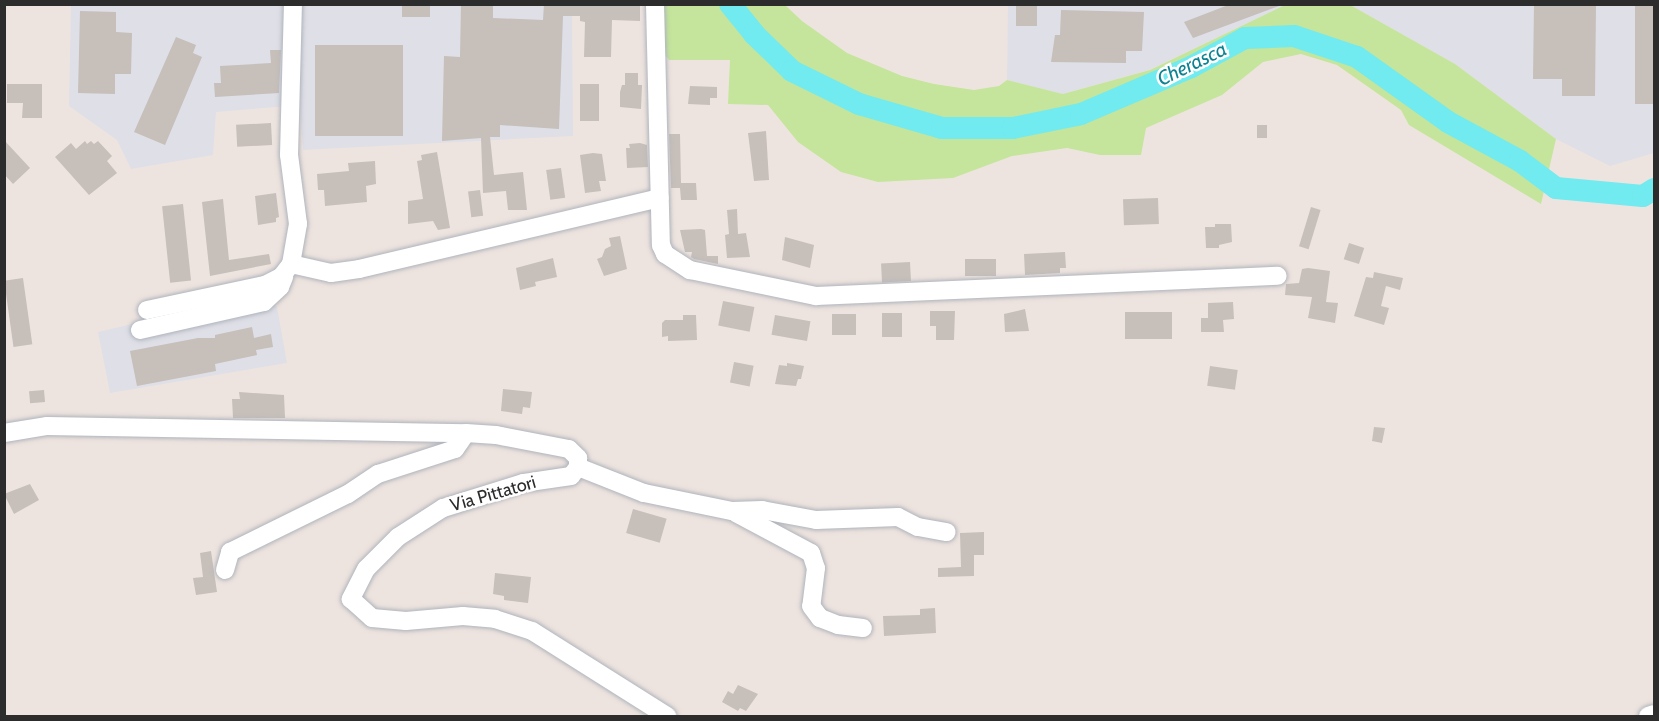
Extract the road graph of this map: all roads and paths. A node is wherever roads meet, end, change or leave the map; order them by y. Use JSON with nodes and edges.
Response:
{"nodes":[{"id":1,"x":293,"y":4,"type":"edge"},
{"id":2,"x":655,"y":4,"type":"edge"},
{"id":3,"x":660,"y":198,"type":"junction"},
{"id":4,"x":289,"y":268,"type":"junction"},
{"id":5,"x":1278,"y":276,"type":"dead end"},
{"id":6,"x":147,"y":310,"type":"dead end"},
{"id":7,"x":140,"y":330,"type":"dead end"},
{"id":8,"x":4,"y":433,"type":"edge"},
{"id":9,"x":466,"y":433,"type":"junction"},
{"id":10,"x":578,"y":467,"type":"junction"},
{"id":11,"x":733,"y":511,"type":"junction"},
{"id":12,"x":947,"y":532,"type":"dead end"},
{"id":13,"x":225,"y":570,"type":"dead end"},
{"id":14,"x":863,"y":628,"type":"dead end"},
{"id":15,"x":1654,"y":714,"type":"edge"},
{"id":16,"x":667,"y":717,"type":"edge"},
{"id":17,"x":1648,"y":717,"type":"edge"}],
"edges":[{"from":1,"to":4,"type":"street"},
{"from":2,"to":3,"type":"street"},
{"from":3,"to":4,"type":"street"},
{"from":3,"to":5,"type":"street"},
{"from":4,"to":6,"type":"street"},
{"from":4,"to":7,"type":"street"},
{"from":8,"to":9,"type":"street"},
{"from":9,"to":10,"type":"street"},
{"from":9,"to":13,"type":"street"},
{"from":10,"to":11,"type":"street"},
{"from":10,"to":16,"type":"street","name":"Via Pittatori"},
{"from":11,"to":12,"type":"street"},
{"from":11,"to":14,"type":"street"},
{"from":15,"to":17,"type":"street"}]}
